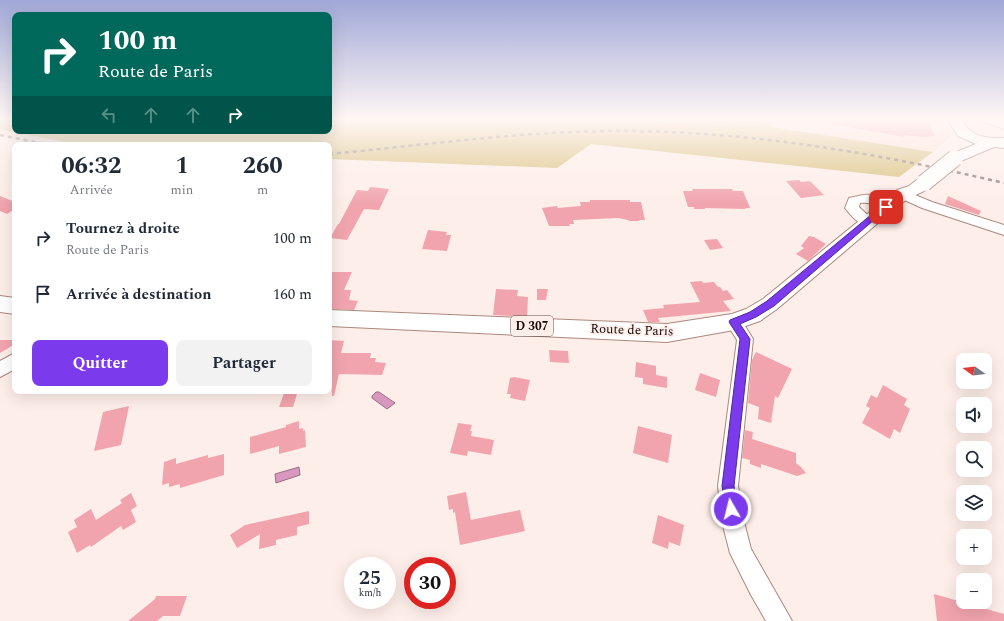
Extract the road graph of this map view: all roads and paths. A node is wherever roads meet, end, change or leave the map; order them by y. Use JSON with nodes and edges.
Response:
{"nodes":[{"id":1,"x":957,"y":147,"type":"edge"},
{"id":2,"x":987,"y":147,"type":"edge"},
{"id":3,"x":957,"y":157,"type":"junction"},
{"id":4,"x":901,"y":198,"type":"junction"},
{"id":5,"x":1004,"y":230,"type":"edge"},
{"id":6,"x":332,"y":318,"type":"edge"},
{"id":7,"x":734,"y":322,"type":"junction"},
{"id":8,"x":12,"y":362,"type":"edge"},
{"id":9,"x":0,"y":370,"type":"edge"},
{"id":10,"x":780,"y":621,"type":"edge"}],
"edges":[{"from":1,"to":3,"type":"main road"},
{"from":2,"to":3,"type":"main road","name":"Route de Paris"},
{"from":3,"to":4,"type":"main road","name":"Route de Paris","number":"D 307","bridge":true},
{"from":4,"to":5,"type":"street"},
{"from":4,"to":7,"type":"main road","name":"Route de Paris","number":"D 307"},
{"from":6,"to":7,"type":"main road","name":"Route de Paris","number":"D 307"},
{"from":7,"to":10,"type":"street"},
{"from":8,"to":9,"type":"street"}]}
